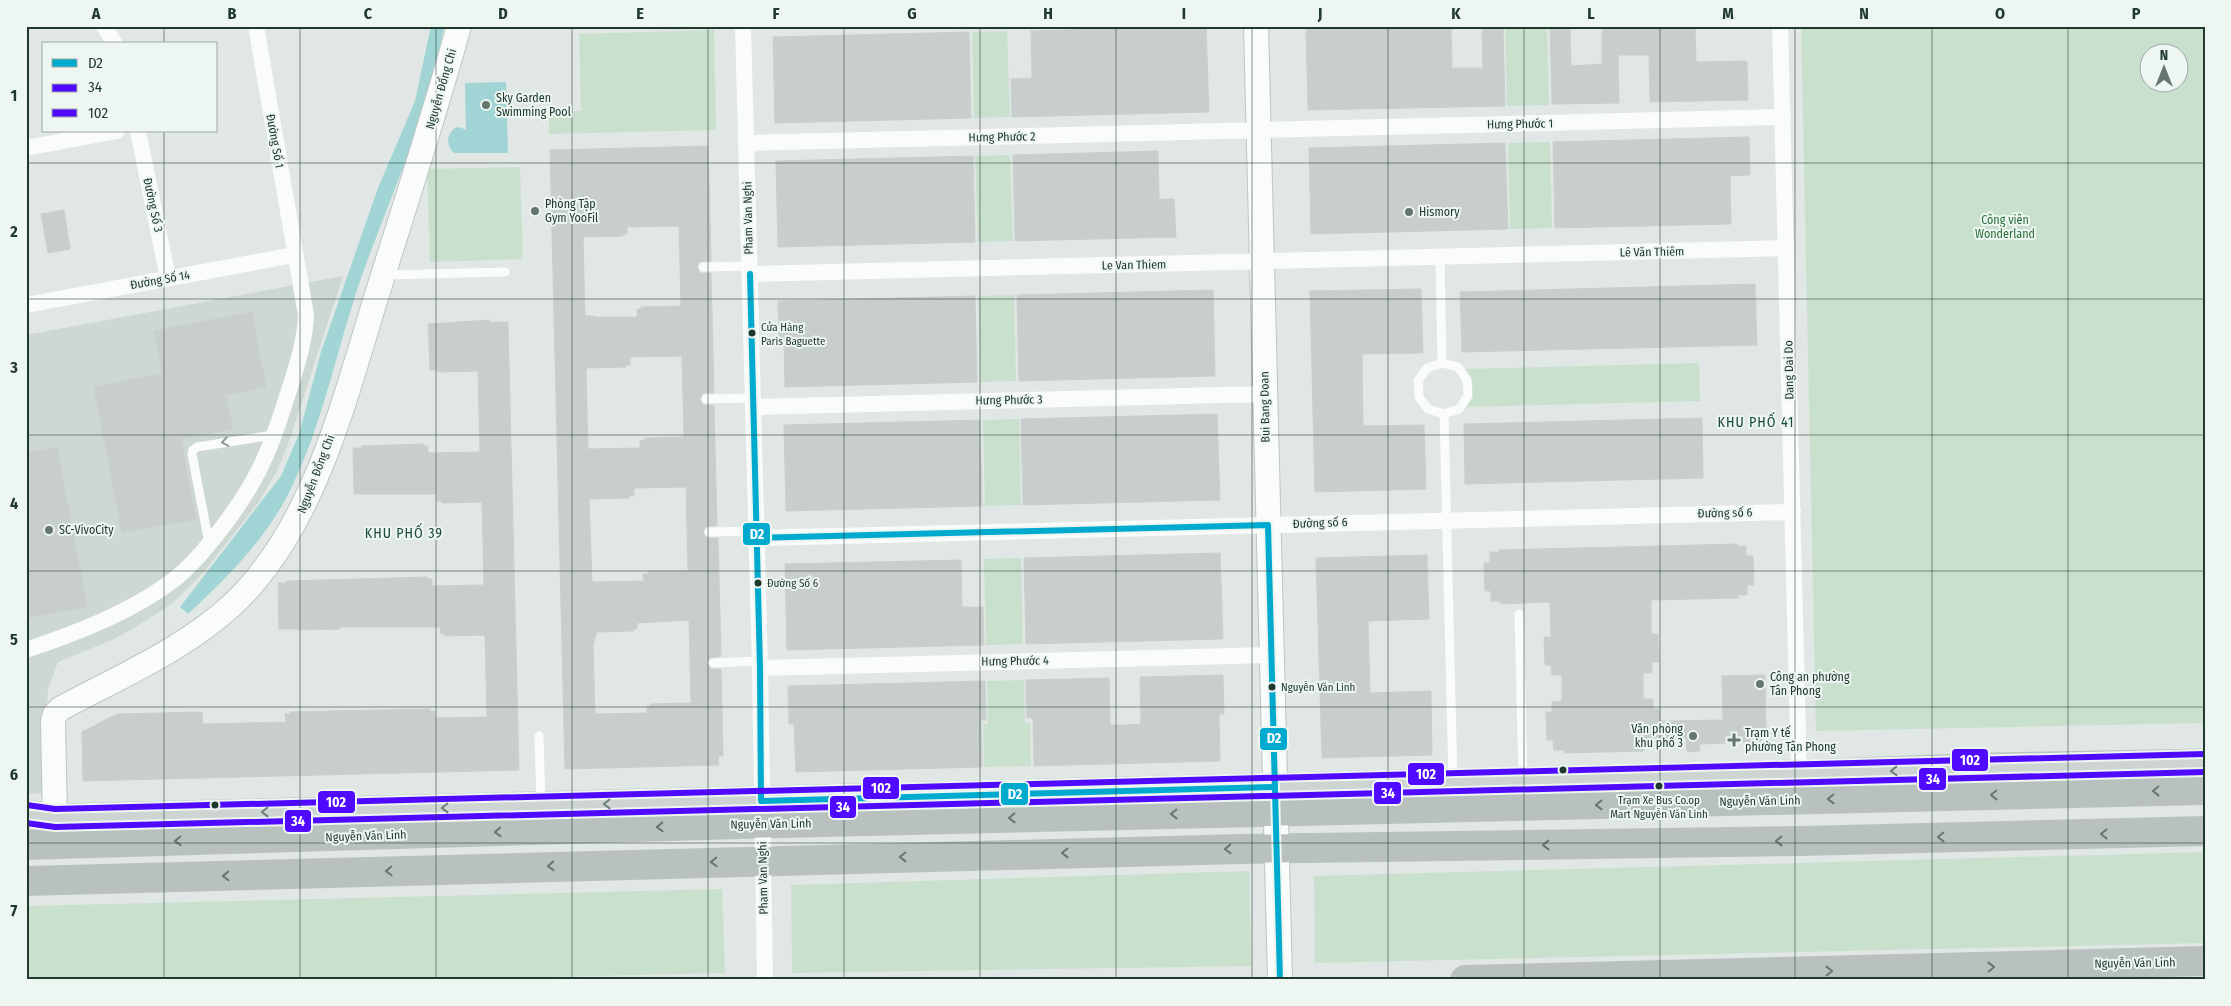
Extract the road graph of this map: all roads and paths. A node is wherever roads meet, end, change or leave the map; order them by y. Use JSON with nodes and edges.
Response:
{"nodes":[{"id":1,"x":104,"y":26,"type":"edge"},
{"id":2,"x":256,"y":26,"type":"edge"},
{"id":3,"x":459,"y":26,"type":"edge"},
{"id":4,"x":744,"y":26,"type":"edge"},
{"id":5,"x":1256,"y":26,"type":"edge"},
{"id":6,"x":1780,"y":26,"type":"edge"},
{"id":7,"x":114,"y":42,"type":"edge"},
{"id":8,"x":1783,"y":117,"type":"junction"},
{"id":9,"x":1258,"y":130,"type":"junction"},
{"id":10,"x":112,"y":132,"type":"edge"},
{"id":11,"x":138,"y":132,"type":"edge"},
{"id":12,"x":746,"y":143,"type":"junction"},
{"id":13,"x":26,"y":148,"type":"edge"},
{"id":14,"x":1786,"y":248,"type":"junction"},
{"id":15,"x":294,"y":255,"type":"junction"},
{"id":16,"x":1440,"y":257,"type":"junction"},
{"id":17,"x":1261,"y":262,"type":"junction"},
{"id":18,"x":703,"y":267,"type":"dead end"},
{"id":19,"x":750,"y":270,"type":"junction"},
{"id":20,"x":505,"y":272,"type":"dead end"},
{"id":21,"x":383,"y":275,"type":"junction"},
{"id":22,"x":168,"y":278,"type":"junction"},
{"id":23,"x":26,"y":305,"type":"edge"},
{"id":24,"x":1442,"y":363,"type":"junction"},
{"id":25,"x":1264,"y":394,"type":"junction"},
{"id":26,"x":706,"y":399,"type":"dead end"},
{"id":27,"x":753,"y":402,"type":"junction"},
{"id":28,"x":1444,"y":414,"type":"junction"},
{"id":29,"x":274,"y":435,"type":"junction"},
{"id":30,"x":1793,"y":512,"type":"junction"},
{"id":31,"x":1446,"y":520,"type":"junction"},
{"id":32,"x":1268,"y":525,"type":"junction"},
{"id":33,"x":709,"y":532,"type":"dead end"},
{"id":34,"x":756,"y":535,"type":"junction"},
{"id":35,"x":209,"y":543,"type":"junction"},
{"id":36,"x":1519,"y":614,"type":"dead end"},
{"id":37,"x":26,"y":650,"type":"edge"},
{"id":38,"x":1271,"y":655,"type":"junction"},
{"id":39,"x":712,"y":663,"type":"dead end"},
{"id":40,"x":760,"y":665,"type":"junction"},
{"id":41,"x":539,"y":736,"type":"dead end"},
{"id":42,"x":2205,"y":763,"type":"edge"},
{"id":43,"x":1453,"y":783,"type":"junction"},
{"id":44,"x":1800,"y":787,"type":"junction"},
{"id":45,"x":1533,"y":789,"type":"junction"},
{"id":46,"x":2205,"y":790,"type":"edge"},
{"id":47,"x":1275,"y":800,"type":"junction"},
{"id":48,"x":541,"y":806,"type":"junction"},
{"id":49,"x":761,"y":812,"type":"junction"},
{"id":50,"x":26,"y":814,"type":"edge"},
{"id":51,"x":55,"y":818,"type":"junction"},
{"id":52,"x":2205,"y":831,"type":"edge"},
{"id":53,"x":26,"y":845,"type":"edge"},
{"id":54,"x":60,"y":845,"type":"junction"},
{"id":55,"x":1277,"y":849,"type":"junction"},
{"id":56,"x":762,"y":861,"type":"junction"},
{"id":57,"x":26,"y":881,"type":"edge"},
{"id":58,"x":2205,"y":962,"type":"edge"},
{"id":59,"x":765,"y":980,"type":"edge"},
{"id":60,"x":1280,"y":980,"type":"edge"},
{"id":61,"x":1465,"y":980,"type":"edge"}],
"edges":[{"from":1,"to":7,"type":"street"},
{"from":2,"to":15,"type":"street","name":"Đường Số 1"},
{"from":3,"to":21,"type":"street","name":"Nguyễn Đổng Chi"},
{"from":4,"to":12,"type":"street","name":"Pham Van Nghi"},
{"from":5,"to":9,"type":"street","name":"Bui Bang Doan"},
{"from":6,"to":8,"type":"street","name":"Dang Dai Do"},
{"from":8,"to":9,"type":"street","name":"Hưng Phước 1"},
{"from":8,"to":14,"type":"street","name":"Dang Dai Do"},
{"from":9,"to":12,"type":"street","name":"Hưng Phước 2"},
{"from":9,"to":17,"type":"street","name":"Bui Bang Doan"},
{"from":10,"to":13,"type":"street"},
{"from":11,"to":22,"type":"street","name":"Đường Số 3"},
{"from":12,"to":19,"type":"street","name":"Pham Van Nghi"},
{"from":14,"to":16,"type":"street","name":"Lê Văn Thiêm"},
{"from":14,"to":30,"type":"street","name":"Dang Dai Do"},
{"from":15,"to":22,"type":"street","name":"Đường Số 14"},
{"from":15,"to":29,"type":"street","name":"Đường Số 1"},
{"from":16,"to":17,"type":"street","name":"Le Van Thiem"},
{"from":16,"to":24,"type":"lane"},
{"from":17,"to":19,"type":"street","name":"Le Van Thiem"},
{"from":17,"to":25,"type":"street","name":"Bui Bang Doan"},
{"from":18,"to":19,"type":"lane"},
{"from":19,"to":27,"type":"street","name":"Pham Van Nghi"},
{"from":20,"to":21,"type":"lane"},
{"from":21,"to":51,"type":"street","name":"Nguyễn Đổng Chi"},
{"from":22,"to":23,"type":"street","name":"Đường Số 14"},
{"from":24,"to":28,"type":"lane"},
{"from":24,"to":28,"type":"lane"},
{"from":25,"to":27,"type":"street","name":"Hưng Phước 3"},
{"from":25,"to":32,"type":"street","name":"Bui Bang Doan"},
{"from":26,"to":27,"type":"lane"},
{"from":27,"to":34,"type":"street","name":"Pham Van Nghi"},
{"from":28,"to":31,"type":"lane"},
{"from":29,"to":35,"type":"street","name":"Đường Số 1"},
{"from":29,"to":35,"type":"lane","one_way":true},
{"from":30,"to":31,"type":"street","name":"Đường số 6"},
{"from":30,"to":44,"type":"street","name":"Dang Dai Do"},
{"from":31,"to":32,"type":"street","name":"Đường số 6"},
{"from":31,"to":43,"type":"lane"},
{"from":32,"to":34,"type":"street","name":"Đường số 6"},
{"from":32,"to":38,"type":"street","name":"Bui Bang Doan"},
{"from":33,"to":34,"type":"lane"},
{"from":34,"to":40,"type":"street","name":"Pham Van Nghi"},
{"from":35,"to":37,"type":"street","name":"Đường Số 1"},
{"from":36,"to":45,"type":"lane"},
{"from":38,"to":40,"type":"street","name":"Hưng Phước 4"},
{"from":38,"to":47,"type":"street","name":"Bui Bang Doan"},
{"from":39,"to":40,"type":"lane"},
{"from":40,"to":49,"type":"street","name":"Pham Van Nghi"},
{"from":41,"to":48,"type":"lane"},
{"from":42,"to":44,"type":"main road","name":"Nguyễn Văn Linh","one_way":true},
{"from":43,"to":45,"type":"main road","name":"Nguyễn Văn Linh"},
{"from":43,"to":47,"type":"main road","name":"Nguyễn Văn Linh"},
{"from":44,"to":45,"type":"highway","name":"Nguyễn Văn Linh","one_way":true},
{"from":46,"to":44,"type":"highway","name":"Nguyễn Văn Linh","one_way":true},
{"from":45,"to":47,"type":"highway","name":"Nguyễn Văn Linh"},
{"from":47,"to":49,"type":"highway","name":"Nguyễn Văn Linh","one_way":true},
{"from":47,"to":55,"type":"street","name":"Bui Bang Doan"},
{"from":49,"to":48,"type":"main road","name":"Nguyễn Văn Linh","one_way":true},
{"from":48,"to":51,"type":"main road","name":"Nguyễn Văn Linh","one_way":true},
{"from":49,"to":54,"type":"highway","name":"Nguyễn Văn Linh","one_way":true},
{"from":49,"to":56,"type":"street","name":"Pham Van Nghi"},
{"from":50,"to":51,"type":"main road","name":"Nguyễn Văn Linh"},
{"from":51,"to":54,"type":"main road"},
{"from":52,"to":55,"type":"highway","one_way":true},
{"from":53,"to":54,"type":"highway","name":"Nguyễn Văn Linh"},
{"from":55,"to":56,"type":"highway","one_way":true},
{"from":55,"to":60,"type":"street","name":"Bui Bang Doan"},
{"from":56,"to":57,"type":"highway","one_way":true},
{"from":56,"to":59,"type":"street","name":"Pham Van Nghi"},
{"from":61,"to":58,"type":"highway","name":"Nguyễn Văn Linh","one_way":true}]}
